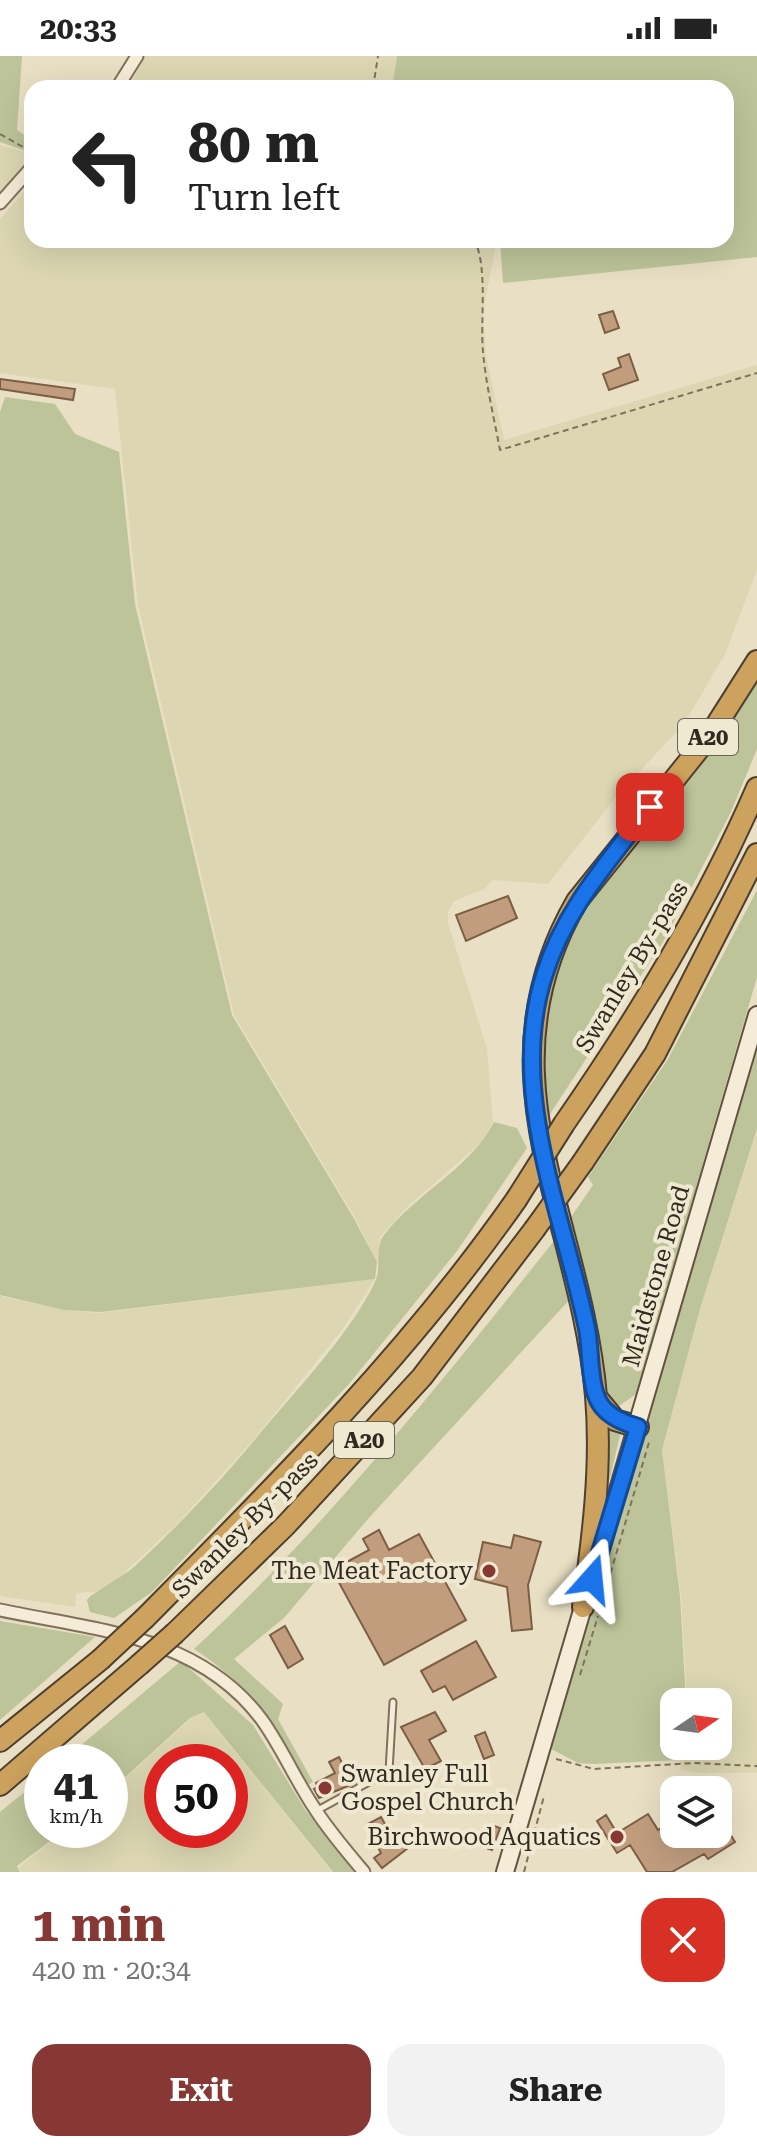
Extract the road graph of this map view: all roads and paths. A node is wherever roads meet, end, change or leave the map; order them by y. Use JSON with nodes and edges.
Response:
{"nodes":[{"id":1,"x":137,"y":56,"type":"edge"},
{"id":2,"x":378,"y":56,"type":"edge"},
{"id":3,"x":122,"y":80,"type":"edge"},
{"id":4,"x":374,"y":80,"type":"edge"},
{"id":5,"x":0,"y":134,"type":"edge"},
{"id":6,"x":24,"y":148,"type":"edge"},
{"id":7,"x":24,"y":176,"type":"edge"},
{"id":8,"x":0,"y":203,"type":"edge"},
{"id":9,"x":478,"y":248,"type":"edge"},
{"id":10,"x":757,"y":373,"type":"edge"},
{"id":11,"x":757,"y":661,"type":"edge"},
{"id":12,"x":757,"y":788,"type":"edge"},
{"id":13,"x":757,"y":854,"type":"edge"},
{"id":14,"x":757,"y":1015,"type":"edge"},
{"id":15,"x":596,"y":1397,"type":"junction"},
{"id":16,"x":638,"y":1427,"type":"junction"},
{"id":17,"x":583,"y":1607,"type":"junction"},
{"id":18,"x":0,"y":1610,"type":"edge"},
{"id":19,"x":393,"y":1702,"type":"dead end"},
{"id":20,"x":0,"y":1741,"type":"edge"},
{"id":21,"x":540,"y":1753,"type":"junction"},
{"id":22,"x":757,"y":1766,"type":"edge"},
{"id":23,"x":0,"y":1785,"type":"edge"},
{"id":24,"x":316,"y":1811,"type":"junction"},
{"id":25,"x":364,"y":1872,"type":"edge"},
{"id":26,"x":505,"y":1872,"type":"edge"}],
"edges":[{"from":1,"to":3,"type":"street"},
{"from":2,"to":4,"type":"path"},
{"from":5,"to":6,"type":"path"},
{"from":7,"to":8,"type":"street"},
{"from":9,"to":10,"type":"path"},
{"from":11,"to":15,"type":"highway","number":"A20"},
{"from":12,"to":20,"type":"highway","name":"Swanley By-pass","number":"A20","bridge":true},
{"from":13,"to":23,"type":"highway","name":"Swanley By-pass","number":"A20","bridge":true},
{"from":14,"to":16,"type":"main road","name":"Maidstone Road"},
{"from":15,"to":16,"type":"highway"},
{"from":15,"to":17,"type":"highway","number":"A20"},
{"from":16,"to":17,"type":"main road","name":"Maidstone Road"},
{"from":17,"to":21,"type":"main road","name":"Maidstone Road"},
{"from":18,"to":24,"type":"street"},
{"from":19,"to":24,"type":"lane"},
{"from":21,"to":22,"type":"path"},
{"from":21,"to":26,"type":"main road","name":"Maidstone Road"},
{"from":24,"to":25,"type":"street"}]}
